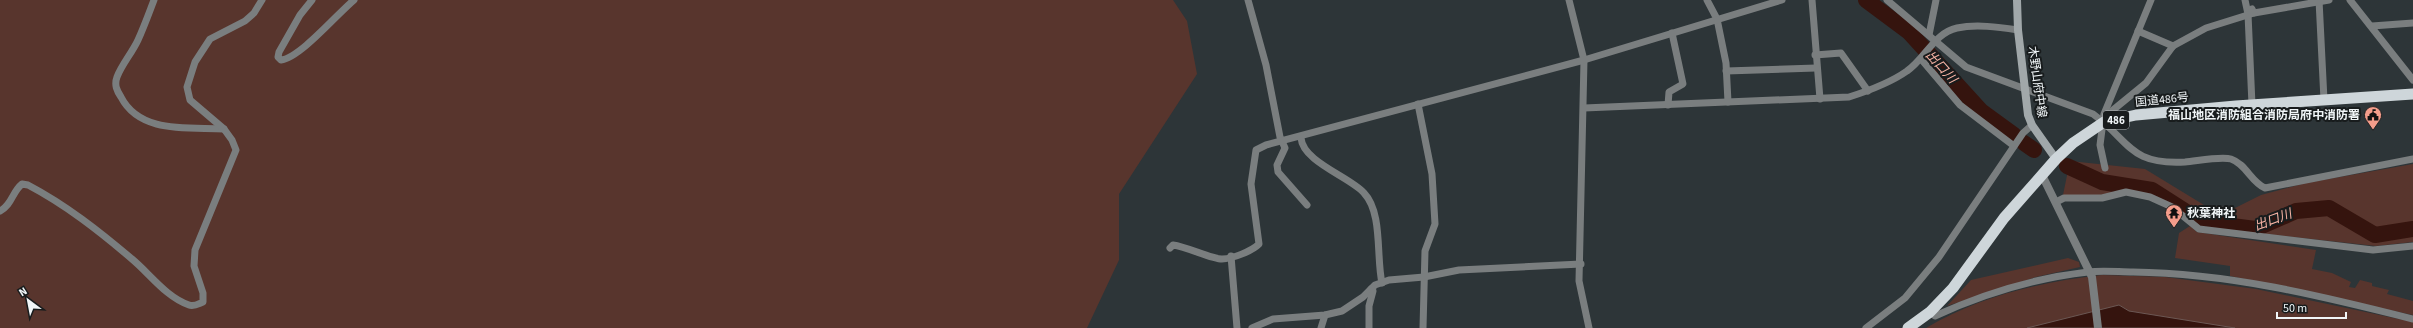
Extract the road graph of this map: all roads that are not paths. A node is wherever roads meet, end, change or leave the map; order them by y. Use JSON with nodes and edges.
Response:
{"nodes":[{"id":1,"x":154,"y":0,"type":"edge"},
{"id":2,"x":262,"y":0,"type":"edge"},
{"id":3,"x":312,"y":0,"type":"edge"},
{"id":4,"x":354,"y":0,"type":"edge"},
{"id":5,"x":1248,"y":0,"type":"edge"},
{"id":6,"x":1569,"y":0,"type":"edge"},
{"id":7,"x":1708,"y":0,"type":"edge"},
{"id":8,"x":1782,"y":0,"type":"edge"},
{"id":9,"x":1812,"y":0,"type":"edge"},
{"id":10,"x":1888,"y":0,"type":"edge"},
{"id":11,"x":1936,"y":0,"type":"edge"},
{"id":12,"x":2017,"y":0,"type":"edge"},
{"id":13,"x":2151,"y":0,"type":"edge"},
{"id":14,"x":2246,"y":0,"type":"edge"},
{"id":15,"x":2329,"y":0,"type":"edge"},
{"id":16,"x":2350,"y":0,"type":"edge"},
{"id":17,"x":2319,"y":1,"type":"edge"},
{"id":18,"x":2251,"y":13,"type":"junction"},
{"id":19,"x":1717,"y":18,"type":"junction"},
{"id":20,"x":2413,"y":23,"type":"edge"},
{"id":21,"x":2372,"y":26,"type":"junction"},
{"id":22,"x":2018,"y":30,"type":"junction"},
{"id":23,"x":2138,"y":31,"type":"junction"},
{"id":24,"x":1672,"y":32,"type":"junction"},
{"id":25,"x":1929,"y":35,"type":"junction"},
{"id":26,"x":1935,"y":41,"type":"junction"},
{"id":27,"x":2173,"y":46,"type":"junction"},
{"id":28,"x":1815,"y":55,"type":"junction"},
{"id":29,"x":1921,"y":59,"type":"junction"},
{"id":30,"x":1584,"y":60,"type":"junction"},
{"id":31,"x":1816,"y":68,"type":"junction"},
{"id":32,"x":1726,"y":71,"type":"junction"},
{"id":33,"x":2413,"y":80,"type":"edge"},
{"id":34,"x":2024,"y":88,"type":"junction"},
{"id":35,"x":1868,"y":91,"type":"junction"},
{"id":36,"x":2413,"y":94,"type":"edge"},
{"id":37,"x":1820,"y":99,"type":"junction"},
{"id":38,"x":2324,"y":100,"type":"junction"},
{"id":39,"x":1728,"y":102,"type":"junction"},
{"id":40,"x":1418,"y":104,"type":"junction"},
{"id":41,"x":1668,"y":105,"type":"junction"},
{"id":42,"x":2252,"y":105,"type":"junction"},
{"id":43,"x":1584,"y":108,"type":"junction"},
{"id":44,"x":2104,"y":122,"type":"junction"},
{"id":45,"x":2032,"y":125,"type":"junction"},
{"id":46,"x":224,"y":129,"type":"junction"},
{"id":47,"x":1301,"y":138,"type":"junction"},
{"id":48,"x":1283,"y":142,"type":"junction"},
{"id":49,"x":2014,"y":146,"type":"junction"},
{"id":50,"x":2056,"y":159,"type":"junction"},
{"id":51,"x":2413,"y":159,"type":"edge"},
{"id":52,"x":2105,"y":168,"type":"dead end"},
{"id":53,"x":2042,"y":175,"type":"junction"},
{"id":54,"x":2056,"y":202,"type":"junction"},
{"id":55,"x":1307,"y":205,"type":"dead end"},
{"id":56,"x":0,"y":211,"type":"edge"},
{"id":57,"x":2413,"y":246,"type":"edge"},
{"id":58,"x":1170,"y":248,"type":"dead end"},
{"id":59,"x":1231,"y":256,"type":"junction"},
{"id":60,"x":1581,"y":264,"type":"junction"},
{"id":61,"x":2091,"y":275,"type":"junction"},
{"id":62,"x":1424,"y":278,"type":"junction"},
{"id":63,"x":1382,"y":282,"type":"junction"},
{"id":64,"x":1371,"y":289,"type":"junction"},
{"id":65,"x":1930,"y":312,"type":"junction"},
{"id":66,"x":1325,"y":315,"type":"junction"},
{"id":67,"x":2413,"y":319,"type":"edge"},
{"id":68,"x":1237,"y":328,"type":"edge"},
{"id":69,"x":1252,"y":328,"type":"edge"},
{"id":70,"x":1320,"y":328,"type":"edge"},
{"id":71,"x":1369,"y":328,"type":"edge"},
{"id":72,"x":1423,"y":328,"type":"edge"},
{"id":73,"x":1589,"y":328,"type":"edge"},
{"id":74,"x":1866,"y":328,"type":"edge"},
{"id":75,"x":1908,"y":328,"type":"edge"},
{"id":76,"x":2098,"y":328,"type":"edge"}],
"edges":[{"from":1,"to":46,"type":"street"},
{"from":2,"to":46,"type":"street"},
{"from":3,"to":4,"type":"street"},
{"from":5,"to":48,"type":"street"},
{"from":6,"to":30,"type":"street"},
{"from":7,"to":19,"type":"street"},
{"from":8,"to":19,"type":"street"},
{"from":9,"to":28,"type":"street"},
{"from":10,"to":25,"type":"street"},
{"from":11,"to":25,"type":"street"},
{"from":12,"to":22,"type":"main road","name":"木野山府中線"},
{"from":13,"to":23,"type":"street"},
{"from":14,"to":18,"type":"street"},
{"from":15,"to":17,"type":"street"},
{"from":16,"to":21,"type":"street"},
{"from":17,"to":18,"type":"street"},
{"from":17,"to":38,"type":"street"},
{"from":18,"to":27,"type":"street"},
{"from":18,"to":42,"type":"street"},
{"from":19,"to":24,"type":"street"},
{"from":19,"to":32,"type":"street"},
{"from":20,"to":21,"type":"street"},
{"from":21,"to":33,"type":"street"},
{"from":22,"to":26,"type":"street"},
{"from":22,"to":34,"type":"main road","name":"木野山府中線"},
{"from":23,"to":27,"type":"street"},
{"from":23,"to":44,"type":"street"},
{"from":24,"to":30,"type":"street"},
{"from":24,"to":41,"type":"street"},
{"from":25,"to":26,"type":"street"},
{"from":26,"to":29,"type":"street"},
{"from":26,"to":34,"type":"street"},
{"from":27,"to":44,"type":"street"},
{"from":28,"to":31,"type":"street"},
{"from":28,"to":35,"type":"street"},
{"from":29,"to":35,"type":"street"},
{"from":29,"to":49,"type":"street"},
{"from":30,"to":40,"type":"street"},
{"from":30,"to":43,"type":"street"},
{"from":31,"to":32,"type":"street"},
{"from":31,"to":37,"type":"street"},
{"from":32,"to":39,"type":"street"},
{"from":34,"to":44,"type":"street"},
{"from":34,"to":45,"type":"main road","name":"木野山府中線"},
{"from":35,"to":37,"type":"street"},
{"from":36,"to":38,"type":"highway","name":"国道486号","number":"486"},
{"from":37,"to":39,"type":"street"},
{"from":38,"to":42,"type":"highway","name":"国道486号","number":"486"},
{"from":39,"to":41,"type":"street"},
{"from":40,"to":47,"type":"street"},
{"from":40,"to":62,"type":"street"},
{"from":41,"to":43,"type":"street"},
{"from":42,"to":44,"type":"highway","name":"国道486号","number":"486"},
{"from":43,"to":60,"type":"street"},
{"from":44,"to":50,"type":"highway","name":"国道486号","number":"486"},
{"from":44,"to":51,"type":"street"},
{"from":44,"to":52,"type":"street"},
{"from":45,"to":49,"type":"street"},
{"from":45,"to":50,"type":"main road","name":"木野山府中線"},
{"from":46,"to":56,"type":"street"},
{"from":47,"to":48,"type":"street"},
{"from":47,"to":63,"type":"street"},
{"from":48,"to":55,"type":"street"},
{"from":48,"to":59,"type":"street"},
{"from":49,"to":74,"type":"street"},
{"from":50,"to":53,"type":"highway","name":"国道486号","number":"486"},
{"from":53,"to":54,"type":"street"},
{"from":53,"to":65,"type":"highway","name":"国道486号","number":"486"},
{"from":54,"to":57,"type":"street"},
{"from":54,"to":61,"type":"street"},
{"from":58,"to":59,"type":"street"},
{"from":59,"to":68,"type":"street"},
{"from":60,"to":62,"type":"street"},
{"from":60,"to":73,"type":"street"},
{"from":61,"to":65,"type":"street"},
{"from":61,"to":67,"type":"street"},
{"from":61,"to":76,"type":"street"},
{"from":62,"to":63,"type":"street"},
{"from":62,"to":72,"type":"street"},
{"from":63,"to":64,"type":"street"},
{"from":64,"to":66,"type":"street"},
{"from":64,"to":71,"type":"street"},
{"from":65,"to":75,"type":"highway","name":"国道486号","number":"486"},
{"from":66,"to":69,"type":"street"},
{"from":66,"to":70,"type":"street"}]}
